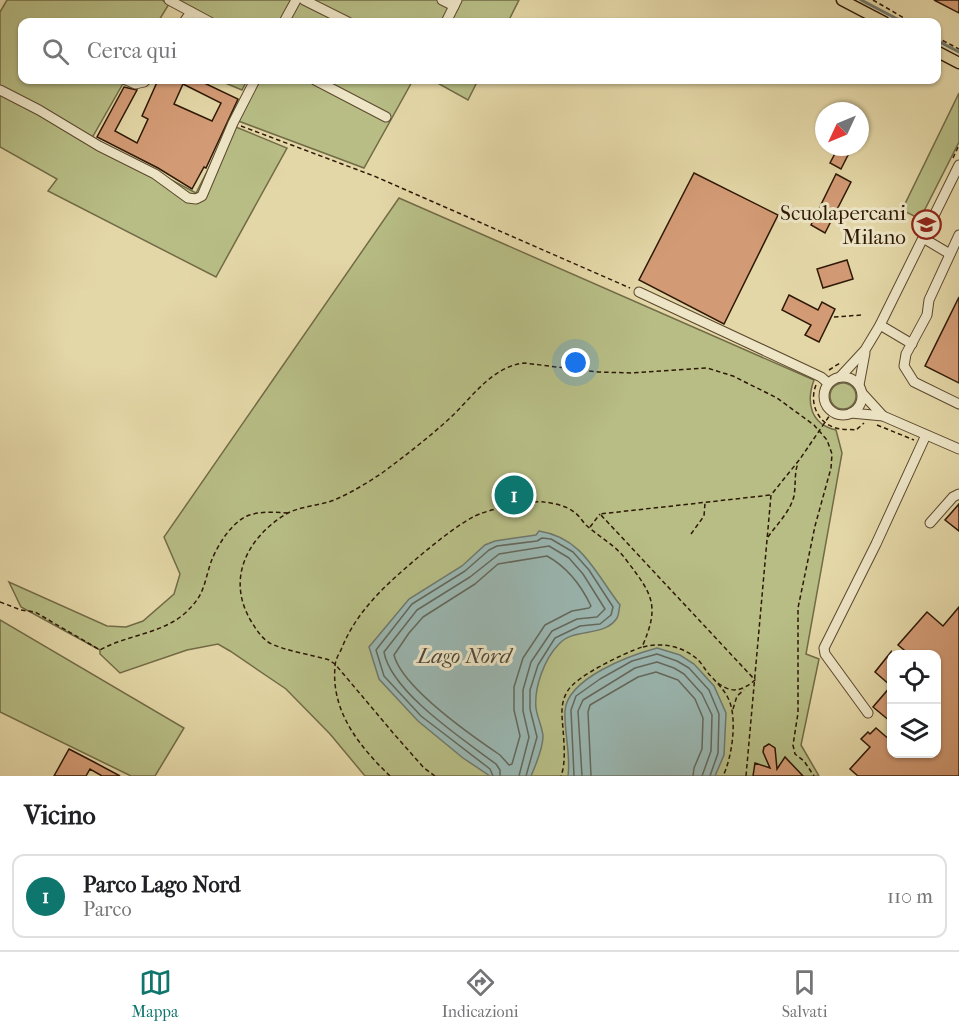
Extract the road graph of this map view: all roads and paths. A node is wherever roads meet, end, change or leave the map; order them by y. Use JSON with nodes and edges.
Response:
{"nodes":[{"id":1,"x":169,"y":0,"type":"edge"},
{"id":2,"x":296,"y":0,"type":"edge"},
{"id":3,"x":304,"y":0,"type":"edge"},
{"id":4,"x":442,"y":0,"type":"edge"},
{"id":5,"x":842,"y":0,"type":"edge"},
{"id":6,"x":873,"y":0,"type":"edge"},
{"id":7,"x":456,"y":3,"type":"edge"},
{"id":8,"x":191,"y":12,"type":"junction"},
{"id":9,"x":187,"y":18,"type":"edge"},
{"id":10,"x":202,"y":18,"type":"edge"},
{"id":11,"x":286,"y":18,"type":"edge"},
{"id":12,"x":340,"y":18,"type":"edge"},
{"id":13,"x":448,"y":18,"type":"edge"},
{"id":14,"x":876,"y":18,"type":"edge"},
{"id":15,"x":904,"y":18,"type":"edge"},
{"id":16,"x":941,"y":40,"type":"edge"},
{"id":17,"x":959,"y":49,"type":"edge"},
{"id":18,"x":941,"y":54,"type":"edge"},
{"id":19,"x":959,"y":63,"type":"edge"},
{"id":20,"x":253,"y":84,"type":"edge"},
{"id":21,"x":323,"y":84,"type":"edge"},
{"id":22,"x":0,"y":90,"type":"edge"},
{"id":23,"x":386,"y":117,"type":"dead end"},
{"id":24,"x":233,"y":123,"type":"junction"},
{"id":25,"x":959,"y":146,"type":"edge"},
{"id":26,"x":956,"y":168,"type":"edge"},
{"id":27,"x":959,"y":235,"type":"edge"},
{"id":28,"x":923,"y":238,"type":"junction"},
{"id":29,"x":950,"y":254,"type":"junction"},
{"id":30,"x":639,"y":292,"type":"joint"},
{"id":31,"x":862,"y":315,"type":"dead end"},
{"id":32,"x":834,"y":317,"type":"dead end"},
{"id":33,"x":880,"y":325,"type":"junction"},
{"id":34,"x":912,"y":344,"type":"junction"},
{"id":35,"x":865,"y":350,"type":"junction"},
{"id":36,"x":844,"y":360,"type":"dead end"},
{"id":37,"x":840,"y":377,"type":"junction"},
{"id":38,"x":825,"y":380,"type":"junction"},
{"id":39,"x":860,"y":389,"type":"junction"},
{"id":40,"x":959,"y":404,"type":"edge"},
{"id":41,"x":832,"y":412,"type":"junction"},
{"id":42,"x":851,"y":413,"type":"junction"},
{"id":43,"x":877,"y":418,"type":"junction"},
{"id":44,"x":826,"y":423,"type":"junction"},
{"id":45,"x":820,"y":431,"type":"junction"},
{"id":46,"x":924,"y":439,"type":"junction"},
{"id":47,"x":959,"y":449,"type":"edge"},
{"id":48,"x":800,"y":459,"type":"junction"},
{"id":49,"x":959,"y":494,"type":"edge"},
{"id":50,"x":771,"y":495,"type":"junction"},
{"id":51,"x":705,"y":502,"type":"junction"},
{"id":52,"x":288,"y":513,"type":"junction"},
{"id":53,"x":600,"y":514,"type":"junction"},
{"id":54,"x":930,"y":523,"type":"dead end"},
{"id":55,"x":589,"y":527,"type":"junction"},
{"id":56,"x":691,"y":534,"type":"dead end"},
{"id":57,"x":768,"y":537,"type":"junction"},
{"id":58,"x":0,"y":602,"type":"edge"},
{"id":59,"x":642,"y":647,"type":"junction"},
{"id":60,"x":335,"y":664,"type":"junction"},
{"id":61,"x":755,"y":680,"type":"junction"},
{"id":62,"x":718,"y":683,"type":"junction"},
{"id":63,"x":744,"y":689,"type":"junction"},
{"id":64,"x":732,"y":710,"type":"junction"},
{"id":65,"x":868,"y":713,"type":"dead end"},
{"id":66,"x":390,"y":776,"type":"edge"},
{"id":67,"x":435,"y":776,"type":"edge"},
{"id":68,"x":561,"y":776,"type":"edge"},
{"id":69,"x":723,"y":776,"type":"edge"},
{"id":70,"x":746,"y":776,"type":"edge"},
{"id":71,"x":814,"y":776,"type":"edge"}],
"edges":[{"from":1,"to":8,"type":"street"},
{"from":2,"to":11,"type":"street"},
{"from":3,"to":12,"type":"street"},
{"from":4,"to":7,"type":"street"},
{"from":5,"to":14,"type":"main road"},
{"from":6,"to":15,"type":"path"},
{"from":7,"to":13,"type":"street"},
{"from":8,"to":9,"type":"street"},
{"from":8,"to":10,"type":"street"},
{"from":16,"to":17,"type":"path"},
{"from":18,"to":19,"type":"main road"},
{"from":20,"to":24,"type":"street"},
{"from":21,"to":23,"type":"street"},
{"from":22,"to":24,"type":"street"},
{"from":24,"to":30,"type":"path"},
{"from":25,"to":26,"type":"path"},
{"from":26,"to":28,"type":"street"},
{"from":27,"to":29,"type":"street"},
{"from":28,"to":29,"type":"street"},
{"from":28,"to":33,"type":"street"},
{"from":29,"to":34,"type":"street"},
{"from":30,"to":38,"type":"street"},
{"from":31,"to":32,"type":"path"},
{"from":33,"to":34,"type":"street"},
{"from":33,"to":35,"type":"street"},
{"from":34,"to":40,"type":"street"},
{"from":35,"to":37,"type":"street"},
{"from":35,"to":39,"type":"street"},
{"from":36,"to":38,"type":"path"},
{"from":37,"to":38,"type":"street"},
{"from":37,"to":39,"type":"street"},
{"from":38,"to":41,"type":"street"},
{"from":38,"to":44,"type":"path"},
{"from":39,"to":42,"type":"street"},
{"from":39,"to":43,"type":"street"},
{"from":41,"to":42,"type":"street"},
{"from":41,"to":44,"type":"path"},
{"from":42,"to":43,"type":"street"},
{"from":43,"to":44,"type":"path"},
{"from":43,"to":46,"type":"street"},
{"from":43,"to":46,"type":"path"},
{"from":44,"to":45,"type":"path"},
{"from":45,"to":48,"type":"path"},
{"from":45,"to":52,"type":"path"},
{"from":45,"to":71,"type":"path"},
{"from":46,"to":47,"type":"street"},
{"from":46,"to":65,"type":"street"},
{"from":48,"to":50,"type":"path"},
{"from":48,"to":57,"type":"path"},
{"from":49,"to":54,"type":"street"},
{"from":50,"to":51,"type":"path"},
{"from":50,"to":57,"type":"path"},
{"from":51,"to":53,"type":"path"},
{"from":51,"to":56,"type":"path"},
{"from":52,"to":58,"type":"path"},
{"from":52,"to":60,"type":"path"},
{"from":53,"to":55,"type":"path"},
{"from":53,"to":61,"type":"path"},
{"from":55,"to":59,"type":"path"},
{"from":55,"to":60,"type":"path"},
{"from":57,"to":61,"type":"path"},
{"from":59,"to":62,"type":"path"},
{"from":59,"to":68,"type":"path"},
{"from":60,"to":66,"type":"path"},
{"from":60,"to":67,"type":"path"},
{"from":61,"to":63,"type":"path"},
{"from":61,"to":70,"type":"path"},
{"from":62,"to":63,"type":"path"},
{"from":62,"to":64,"type":"path"},
{"from":63,"to":64,"type":"path"},
{"from":64,"to":69,"type":"path"}]}
